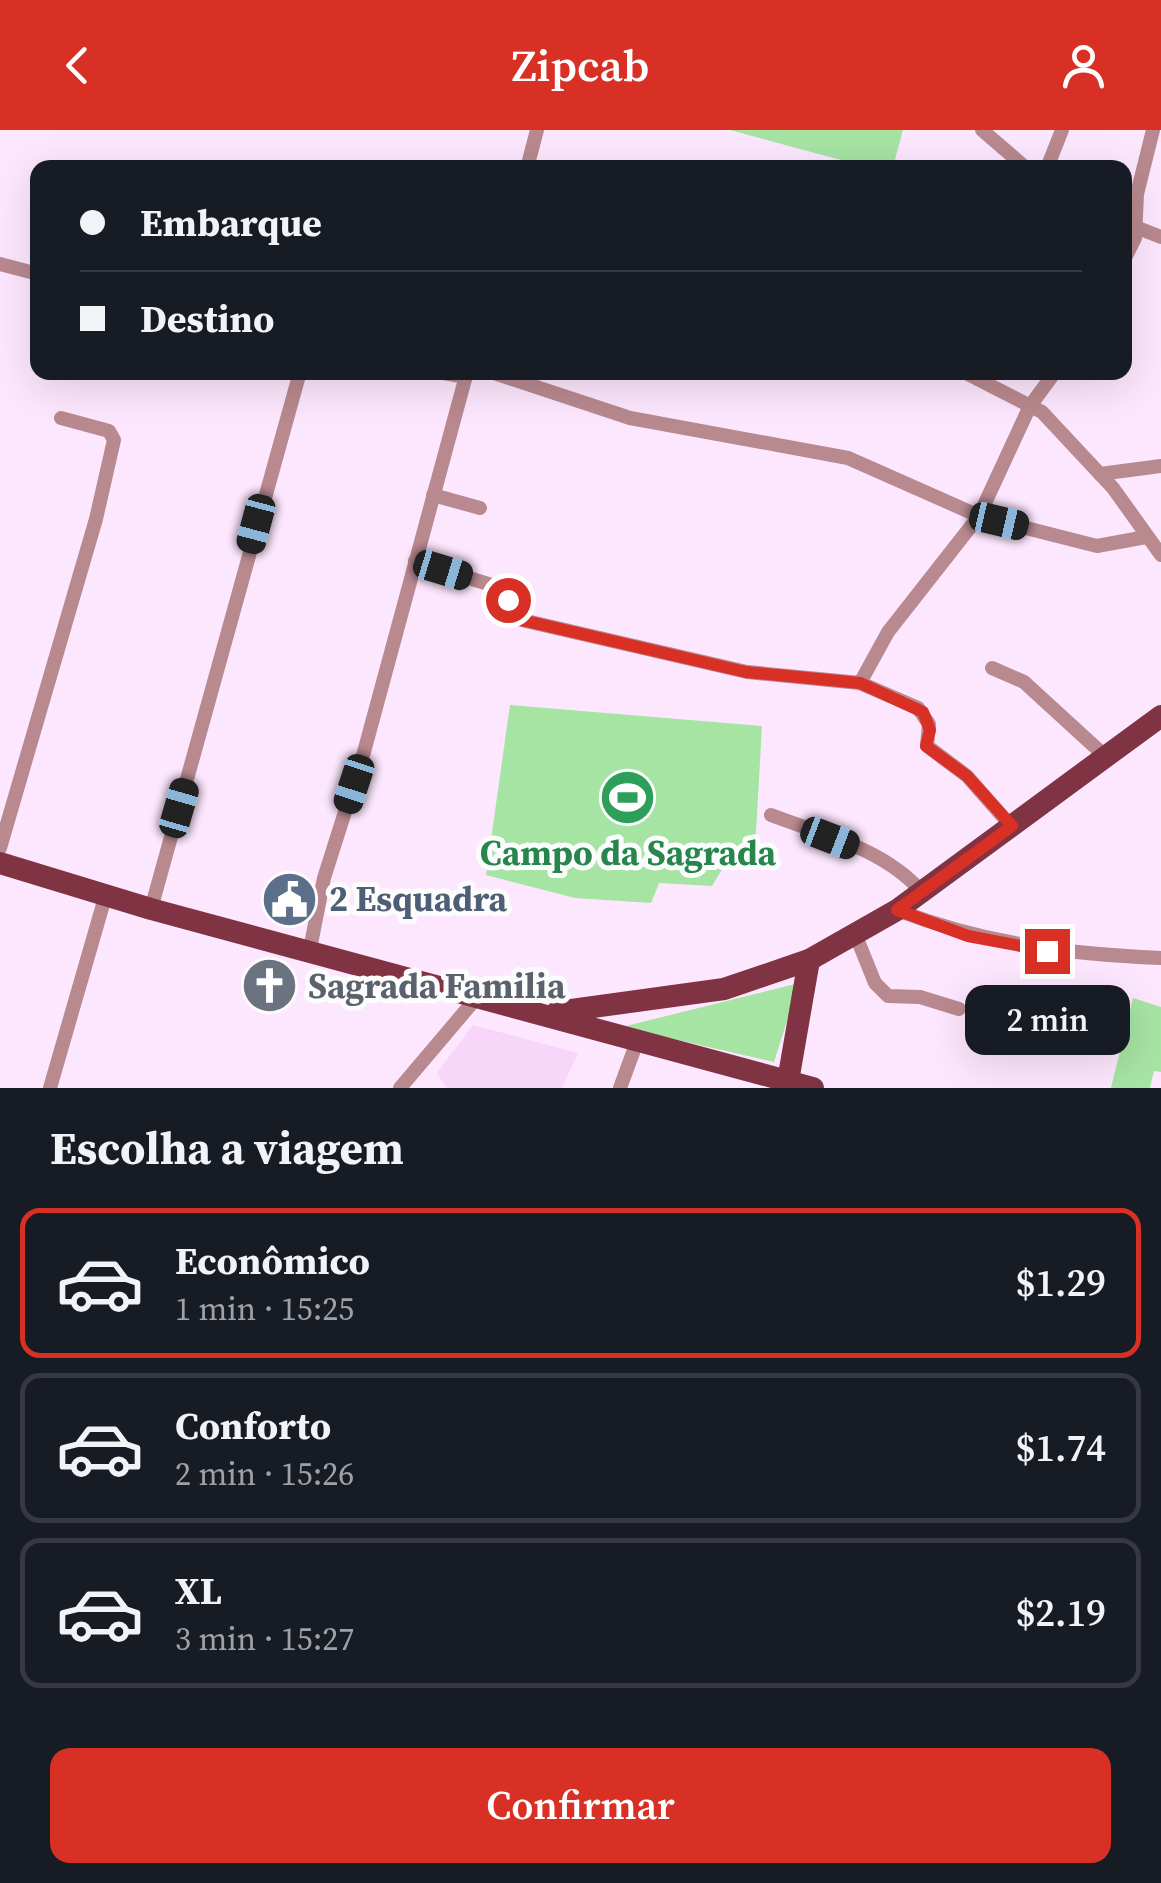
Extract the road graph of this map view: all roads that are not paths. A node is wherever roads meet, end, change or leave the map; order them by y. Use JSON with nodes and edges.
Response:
{"nodes":[{"id":1,"x":537,"y":130,"type":"edge"},
{"id":2,"x":982,"y":130,"type":"edge"},
{"id":3,"x":1062,"y":130,"type":"edge"},
{"id":4,"x":1153,"y":130,"type":"edge"},
{"id":5,"x":529,"y":160,"type":"edge"},
{"id":6,"x":1017,"y":160,"type":"edge"},
{"id":7,"x":1051,"y":160,"type":"edge"},
{"id":8,"x":1132,"y":216,"type":"edge"},
{"id":9,"x":1132,"y":226,"type":"edge"},
{"id":10,"x":1161,"y":237,"type":"edge"},
{"id":11,"x":0,"y":264,"type":"edge"},
{"id":12,"x":30,"y":272,"type":"edge"},
{"id":13,"x":298,"y":380,"type":"edge"},
{"id":14,"x":465,"y":380,"type":"edge"},
{"id":15,"x":515,"y":380,"type":"edge"},
{"id":16,"x":980,"y":380,"type":"edge"},
{"id":17,"x":1049,"y":380,"type":"edge"},
{"id":18,"x":1030,"y":406,"type":"junction"},
{"id":19,"x":61,"y":418,"type":"dead end"},
{"id":20,"x":1161,"y":466,"type":"edge"},
{"id":21,"x":1100,"y":474,"type":"junction"},
{"id":22,"x":432,"y":495,"type":"junction"},
{"id":23,"x":480,"y":508,"type":"dead end"},
{"id":24,"x":979,"y":516,"type":"junction"},
{"id":25,"x":1146,"y":538,"type":"junction"},
{"id":26,"x":1161,"y":555,"type":"edge"},
{"id":27,"x":415,"y":561,"type":"junction"},
{"id":28,"x":992,"y":668,"type":"dead end"},
{"id":29,"x":860,"y":683,"type":"junction"},
{"id":30,"x":1161,"y":716,"type":"edge"},
{"id":31,"x":1106,"y":757,"type":"junction"},
{"id":32,"x":771,"y":815,"type":"dead end"},
{"id":33,"x":1012,"y":826,"type":"junction"},
{"id":34,"x":0,"y":848,"type":"edge"},
{"id":35,"x":0,"y":863,"type":"edge"},
{"id":36,"x":922,"y":891,"type":"junction"},
{"id":37,"x":106,"y":894,"type":"junction"},
{"id":38,"x":151,"y":909,"type":"junction"},
{"id":39,"x":897,"y":910,"type":"junction"},
{"id":40,"x":856,"y":936,"type":"junction"},
{"id":41,"x":310,"y":949,"type":"junction"},
{"id":42,"x":1161,"y":958,"type":"edge"},
{"id":43,"x":809,"y":960,"type":"junction"},
{"id":44,"x":478,"y":996,"type":"junction"},
{"id":45,"x":959,"y":1009,"type":"dead end"},
{"id":46,"x":544,"y":1013,"type":"junction"},
{"id":47,"x":638,"y":1040,"type":"junction"},
{"id":48,"x":788,"y":1081,"type":"junction"},
{"id":49,"x":50,"y":1088,"type":"edge"},
{"id":50,"x":400,"y":1088,"type":"edge"},
{"id":51,"x":620,"y":1088,"type":"edge"},
{"id":52,"x":814,"y":1088,"type":"edge"}],
"edges":[{"from":1,"to":5,"type":"street"},
{"from":2,"to":6,"type":"street"},
{"from":3,"to":7,"type":"street"},
{"from":4,"to":8,"type":"street"},
{"from":9,"to":10,"type":"street"},
{"from":11,"to":12,"type":"street"},
{"from":13,"to":38,"type":"street"},
{"from":14,"to":22,"type":"street"},
{"from":15,"to":24,"type":"street"},
{"from":16,"to":18,"type":"street"},
{"from":17,"to":18,"type":"street"},
{"from":18,"to":21,"type":"street"},
{"from":18,"to":24,"type":"street"},
{"from":19,"to":34,"type":"street"},
{"from":20,"to":21,"type":"street"},
{"from":21,"to":25,"type":"street"},
{"from":22,"to":23,"type":"street"},
{"from":22,"to":27,"type":"street"},
{"from":24,"to":25,"type":"street"},
{"from":24,"to":29,"type":"street"},
{"from":25,"to":26,"type":"street"},
{"from":27,"to":29,"type":"street"},
{"from":27,"to":41,"type":"street"},
{"from":28,"to":31,"type":"street"},
{"from":29,"to":33,"type":"street"},
{"from":30,"to":31,"type":"main road"},
{"from":31,"to":33,"type":"main road"},
{"from":32,"to":36,"type":"street"},
{"from":33,"to":36,"type":"main road"},
{"from":35,"to":37,"type":"main road"},
{"from":36,"to":39,"type":"main road"},
{"from":37,"to":38,"type":"main road"},
{"from":37,"to":49,"type":"street"},
{"from":38,"to":41,"type":"main road"},
{"from":39,"to":40,"type":"main road"},
{"from":39,"to":42,"type":"street"},
{"from":40,"to":43,"type":"main road"},
{"from":40,"to":45,"type":"street"},
{"from":41,"to":44,"type":"main road"},
{"from":43,"to":46,"type":"main road"},
{"from":43,"to":48,"type":"main road"},
{"from":44,"to":46,"type":"main road"},
{"from":44,"to":50,"type":"street"},
{"from":46,"to":47,"type":"main road"},
{"from":47,"to":48,"type":"main road"},
{"from":47,"to":51,"type":"street"},
{"from":48,"to":52,"type":"main road"}]}
